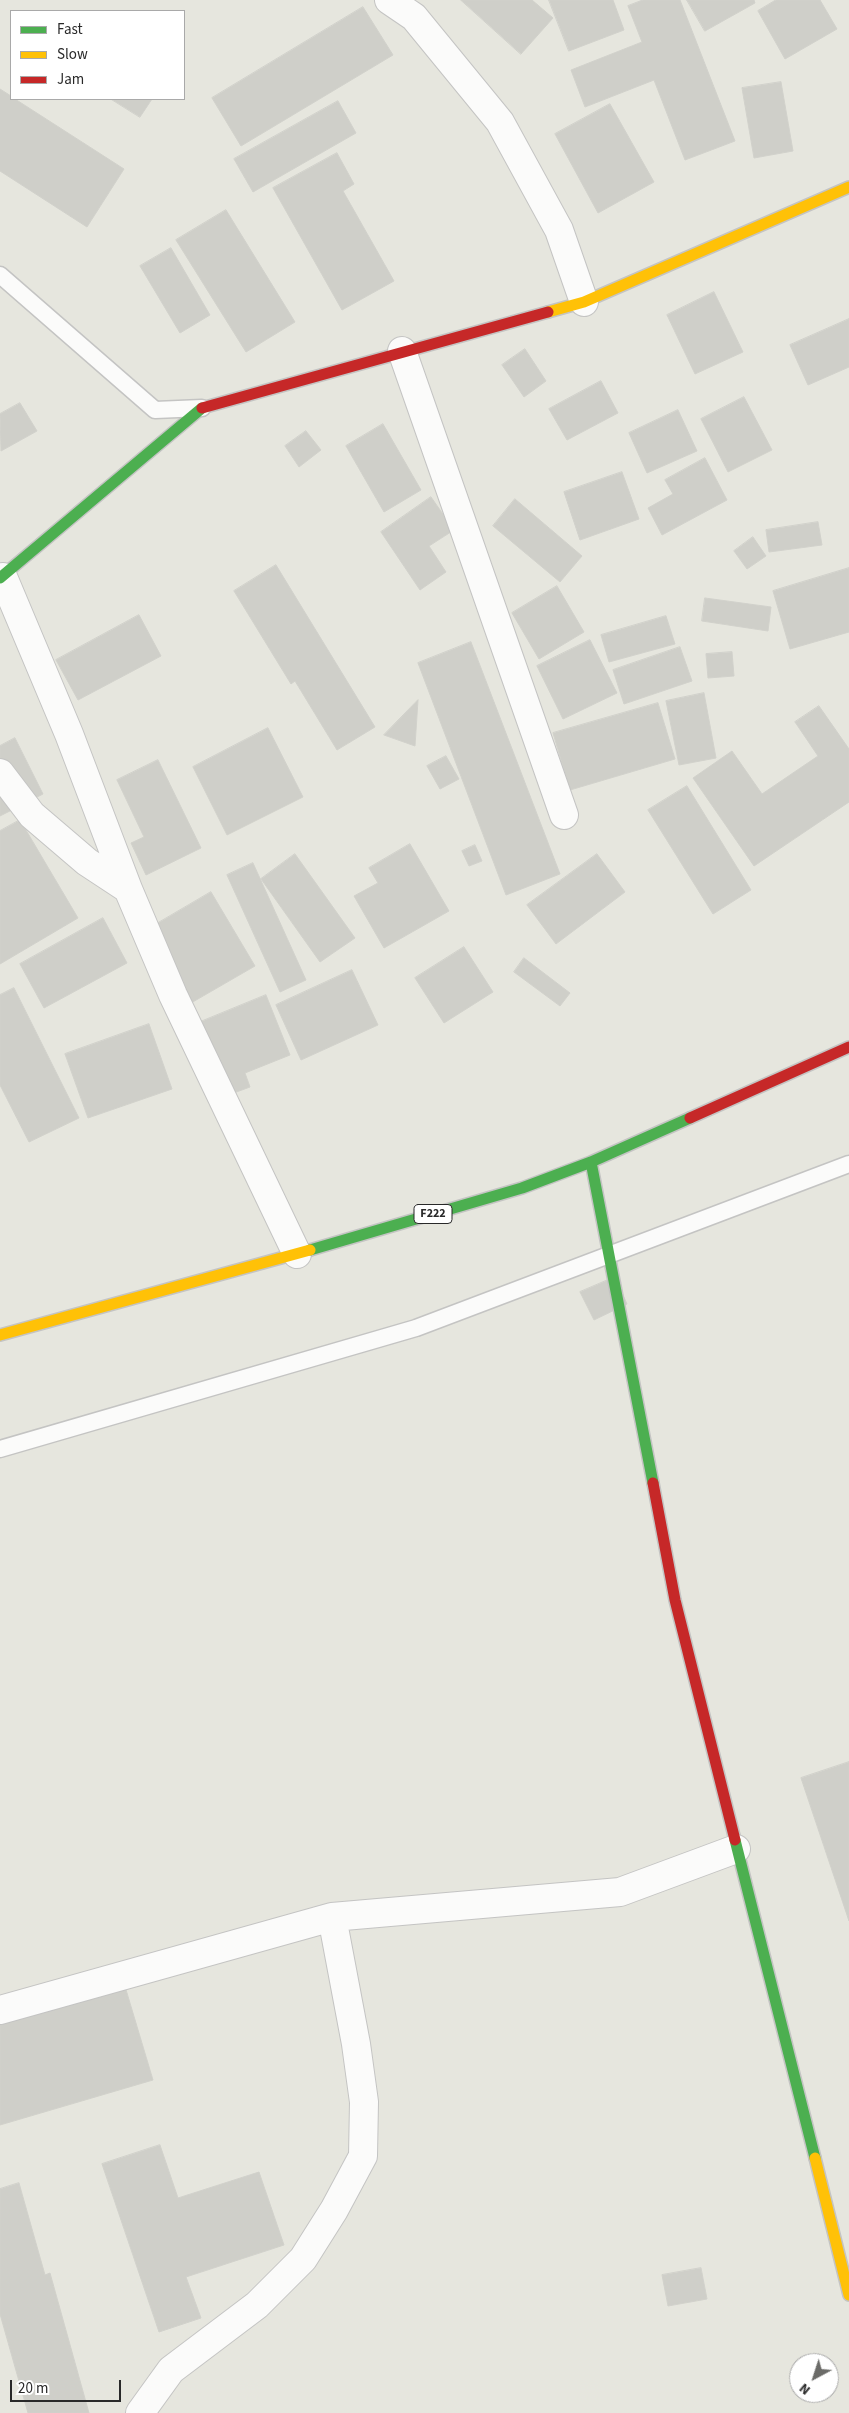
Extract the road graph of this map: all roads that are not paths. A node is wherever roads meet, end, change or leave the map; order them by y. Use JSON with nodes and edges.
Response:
{"nodes":[{"id":1,"x":389,"y":0,"type":"edge"},
{"id":2,"x":849,"y":187,"type":"edge"},
{"id":3,"x":0,"y":275,"type":"edge"},
{"id":4,"x":584,"y":302,"type":"junction"},
{"id":5,"x":402,"y":351,"type":"junction"},
{"id":6,"x":202,"y":408,"type":"junction"},
{"id":7,"x":2,"y":578,"type":"edge"},
{"id":8,"x":0,"y":774,"type":"edge"},
{"id":9,"x":564,"y":815,"type":"dead end"},
{"id":10,"x":128,"y":889,"type":"junction"},
{"id":11,"x":849,"y":1047,"type":"edge"},
{"id":12,"x":591,"y":1162,"type":"junction"},
{"id":13,"x":849,"y":1164,"type":"edge"},
{"id":14,"x":296,"y":1254,"type":"junction"},
{"id":15,"x":610,"y":1255,"type":"junction"},
{"id":16,"x":0,"y":1335,"type":"edge"},
{"id":17,"x":0,"y":1450,"type":"edge"},
{"id":18,"x":736,"y":1848,"type":"junction"},
{"id":19,"x":332,"y":1917,"type":"junction"},
{"id":20,"x":0,"y":2010,"type":"edge"},
{"id":21,"x":849,"y":2295,"type":"edge"},
{"id":22,"x":140,"y":2413,"type":"edge"}],
"edges":[{"from":1,"to":4,"type":"street"},
{"from":2,"to":4,"type":"street"},
{"from":3,"to":6,"type":"lane"},
{"from":4,"to":5,"type":"street"},
{"from":5,"to":6,"type":"street"},
{"from":5,"to":9,"type":"street"},
{"from":6,"to":7,"type":"street"},
{"from":7,"to":10,"type":"street"},
{"from":8,"to":10,"type":"street"},
{"from":10,"to":14,"type":"street"},
{"from":11,"to":12,"type":"street","number":"F222"},
{"from":12,"to":14,"type":"street","number":"F222"},
{"from":12,"to":15,"type":"street"},
{"from":13,"to":15,"type":"lane"},
{"from":14,"to":16,"type":"street","number":"F222"},
{"from":15,"to":17,"type":"lane"},
{"from":15,"to":18,"type":"street"},
{"from":18,"to":19,"type":"street"},
{"from":18,"to":21,"type":"street"},
{"from":19,"to":20,"type":"street"},
{"from":19,"to":22,"type":"street"}]}
